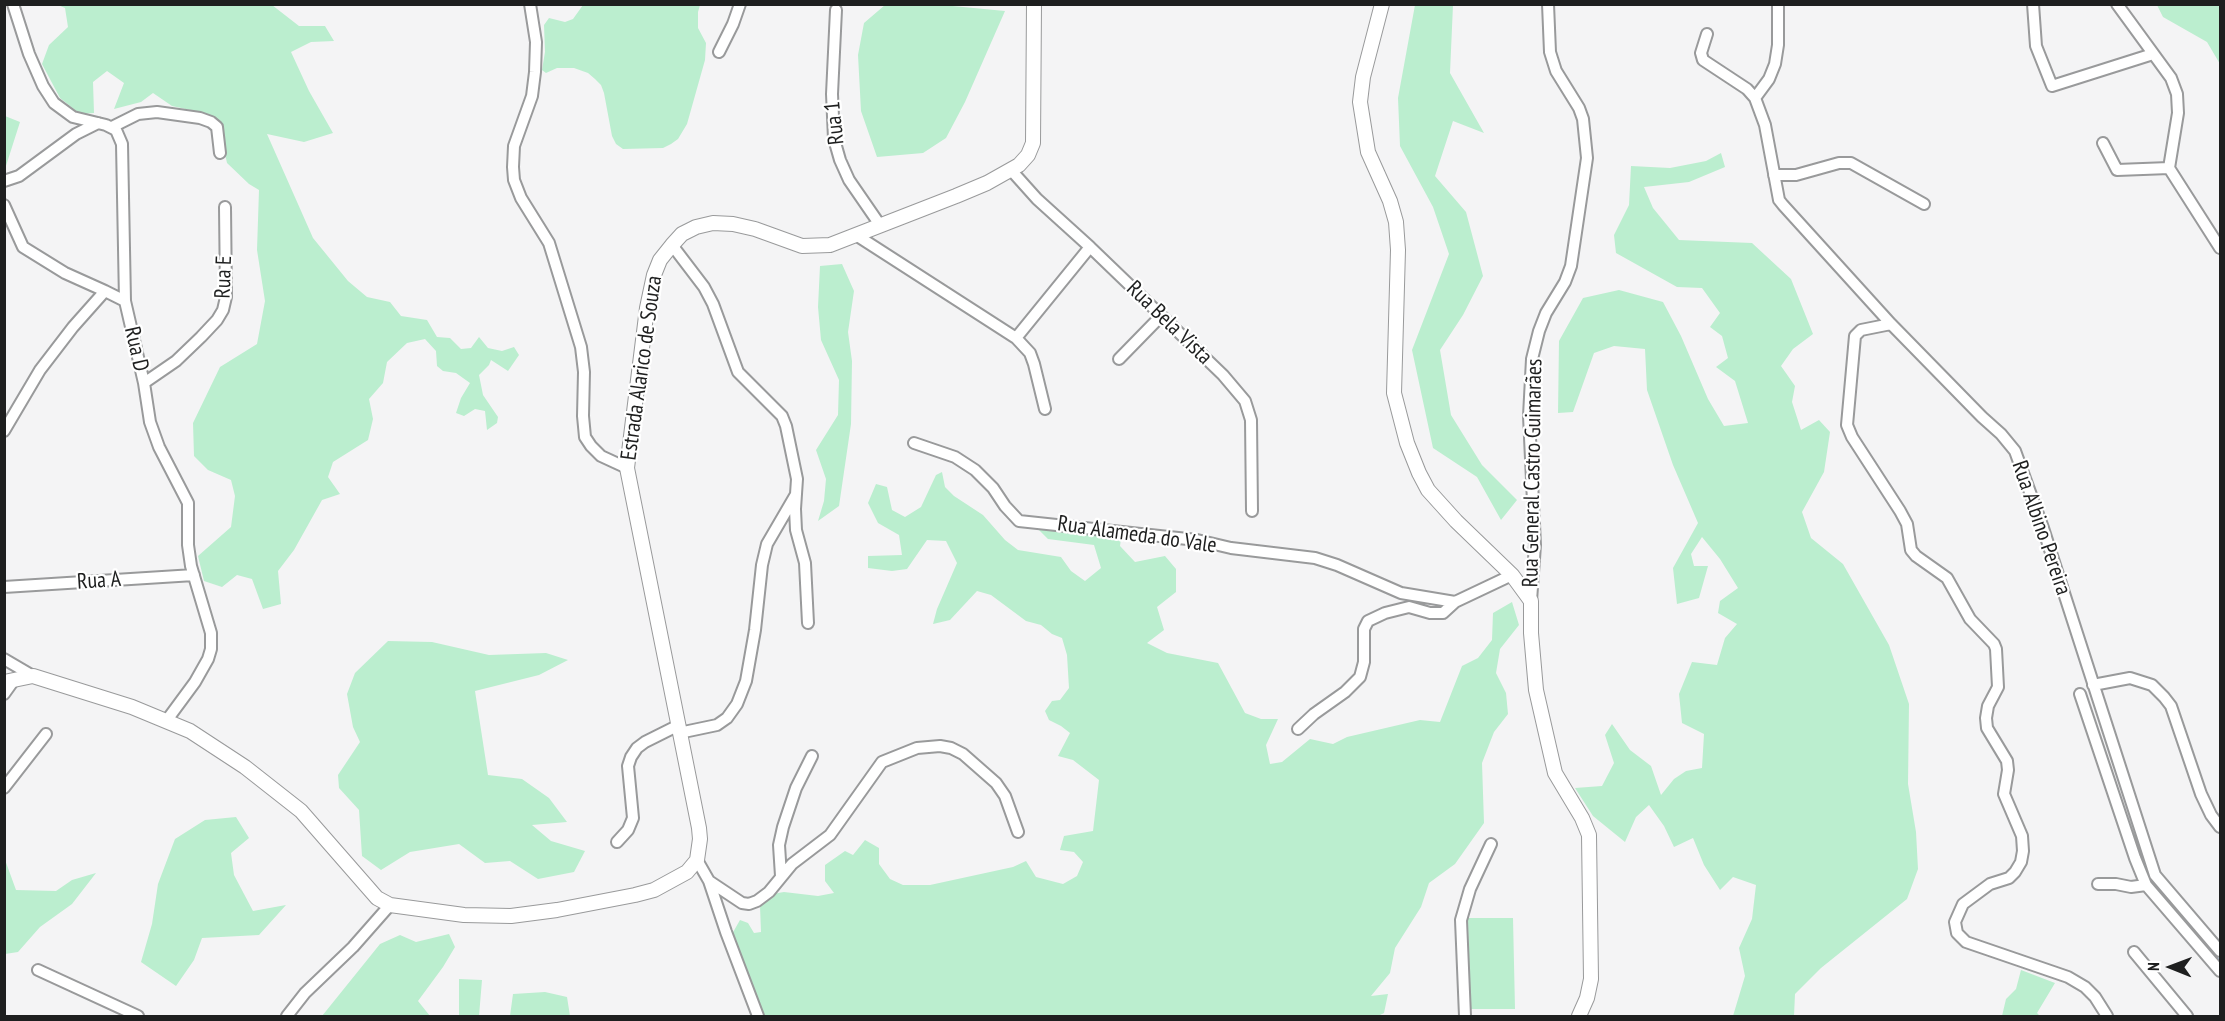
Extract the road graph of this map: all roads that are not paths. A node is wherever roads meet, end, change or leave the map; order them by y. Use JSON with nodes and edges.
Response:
{"nodes":[{"id":1,"x":13,"y":4,"type":"edge"},
{"id":2,"x":530,"y":4,"type":"edge"},
{"id":3,"x":740,"y":4,"type":"edge"},
{"id":4,"x":1034,"y":4,"type":"edge"},
{"id":5,"x":1382,"y":4,"type":"edge"},
{"id":6,"x":1548,"y":4,"type":"edge"},
{"id":7,"x":1778,"y":4,"type":"edge"},
{"id":8,"x":2033,"y":4,"type":"edge"},
{"id":9,"x":2117,"y":4,"type":"edge"},
{"id":10,"x":836,"y":10,"type":"dead end"},
{"id":11,"x":1707,"y":34,"type":"dead end"},
{"id":12,"x":720,"y":52,"type":"dead end"},
{"id":13,"x":2152,"y":54,"type":"junction"},
{"id":14,"x":1755,"y":98,"type":"junction"},
{"id":15,"x":98,"y":123,"type":"junction"},
{"id":16,"x":112,"y":127,"type":"junction"},
{"id":17,"x":2103,"y":143,"type":"dead end"},
{"id":18,"x":220,"y":153,"type":"dead end"},
{"id":19,"x":2169,"y":168,"type":"junction"},
{"id":20,"x":1011,"y":170,"type":"junction"},
{"id":21,"x":1774,"y":175,"type":"junction"},
{"id":22,"x":4,"y":181,"type":"edge"},
{"id":23,"x":1924,"y":204,"type":"dead end"},
{"id":24,"x":4,"y":205,"type":"edge"},
{"id":25,"x":225,"y":207,"type":"dead end"},
{"id":26,"x":880,"y":225,"type":"junction"},
{"id":27,"x":856,"y":235,"type":"junction"},
{"id":28,"x":672,"y":245,"type":"junction"},
{"id":29,"x":1090,"y":247,"type":"junction"},
{"id":30,"x":2220,"y":248,"type":"edge"},
{"id":31,"x":105,"y":291,"type":"junction"},
{"id":32,"x":125,"y":301,"type":"junction"},
{"id":33,"x":1161,"y":316,"type":"junction"},
{"id":34,"x":1891,"y":324,"type":"junction"},
{"id":35,"x":1016,"y":338,"type":"junction"},
{"id":36,"x":1119,"y":359,"type":"dead end"},
{"id":37,"x":144,"y":383,"type":"junction"},
{"id":38,"x":1045,"y":409,"type":"dead end"},
{"id":39,"x":4,"y":431,"type":"edge"},
{"id":40,"x":914,"y":443,"type":"dead end"},
{"id":41,"x":627,"y":468,"type":"junction"},
{"id":42,"x":797,"y":492,"type":"junction"},
{"id":43,"x":1252,"y":511,"type":"dead end"},
{"id":44,"x":194,"y":575,"type":"junction"},
{"id":45,"x":1512,"y":575,"type":"junction"},
{"id":46,"x":4,"y":587,"type":"edge"},
{"id":47,"x":1531,"y":601,"type":"junction"},
{"id":48,"x":1455,"y":602,"type":"junction"},
{"id":49,"x":808,"y":624,"type":"dead end"},
{"id":50,"x":4,"y":659,"type":"edge"},
{"id":51,"x":33,"y":676,"type":"junction"},
{"id":52,"x":9,"y":681,"type":"edge"},
{"id":53,"x":2093,"y":685,"type":"junction"},
{"id":54,"x":4,"y":694,"type":"edge"},
{"id":55,"x":2080,"y":694,"type":"dead end"},
{"id":56,"x":167,"y":720,"type":"junction"},
{"id":57,"x":678,"y":729,"type":"junction"},
{"id":58,"x":1298,"y":729,"type":"dead end"},
{"id":59,"x":46,"y":734,"type":"dead end"},
{"id":60,"x":812,"y":756,"type":"dead end"},
{"id":61,"x":4,"y":788,"type":"edge"},
{"id":62,"x":2220,"y":827,"type":"edge"},
{"id":63,"x":1018,"y":832,"type":"dead end"},
{"id":64,"x":616,"y":842,"type":"dead end"},
{"id":65,"x":1491,"y":844,"type":"dead end"},
{"id":66,"x":697,"y":860,"type":"junction"},
{"id":67,"x":781,"y":876,"type":"junction"},
{"id":68,"x":710,"y":881,"type":"junction"},
{"id":69,"x":2098,"y":884,"type":"dead end"},
{"id":70,"x":2146,"y":885,"type":"junction"},
{"id":71,"x":390,"y":905,"type":"junction"},
{"id":72,"x":2220,"y":951,"type":"edge"},
{"id":73,"x":2134,"y":952,"type":"dead end"},
{"id":74,"x":38,"y":970,"type":"dead end"},
{"id":75,"x":2220,"y":971,"type":"edge"},
{"id":76,"x":138,"y":1017,"type":"edge"},
{"id":77,"x":287,"y":1017,"type":"edge"},
{"id":78,"x":758,"y":1017,"type":"edge"},
{"id":79,"x":1465,"y":1017,"type":"edge"},
{"id":80,"x":1579,"y":1017,"type":"edge"},
{"id":81,"x":2107,"y":1017,"type":"edge"},
{"id":82,"x":2187,"y":1017,"type":"edge"}],
"edges":[{"from":1,"to":15,"type":"street"},
{"from":2,"to":41,"type":"street"},
{"from":3,"to":12,"type":"street"},
{"from":4,"to":20,"type":"main road","name":"Estrada Alarico de Souza"},
{"from":5,"to":45,"type":"main road"},
{"from":6,"to":47,"type":"street","name":"Rua General Castro Guimarães"},
{"from":7,"to":14,"type":"street"},
{"from":8,"to":13,"type":"street"},
{"from":9,"to":13,"type":"street"},
{"from":10,"to":26,"type":"street","name":"Rua 1"},
{"from":11,"to":14,"type":"street"},
{"from":13,"to":19,"type":"street"},
{"from":14,"to":21,"type":"street","name":"Rua Albino Pereira"},
{"from":15,"to":16,"type":"street"},
{"from":15,"to":22,"type":"street"},
{"from":16,"to":18,"type":"street"},
{"from":16,"to":32,"type":"street","name":"Rua D"},
{"from":17,"to":19,"type":"street"},
{"from":19,"to":30,"type":"street"},
{"from":20,"to":26,"type":"main road","name":"Estrada Alarico de Souza"},
{"from":20,"to":29,"type":"street","name":"Rua Bela Vista"},
{"from":21,"to":23,"type":"street"},
{"from":21,"to":34,"type":"street","name":"Rua Albino Pereira"},
{"from":24,"to":31,"type":"street"},
{"from":25,"to":37,"type":"street","name":"Rua E"},
{"from":26,"to":27,"type":"main road","name":"Estrada Alarico de Souza"},
{"from":27,"to":28,"type":"main road","name":"Estrada Alarico de Souza"},
{"from":27,"to":35,"type":"street"},
{"from":28,"to":41,"type":"main road","name":"Estrada Alarico de Souza"},
{"from":28,"to":42,"type":"street"},
{"from":29,"to":33,"type":"street","name":"Rua Bela Vista"},
{"from":29,"to":35,"type":"street"},
{"from":31,"to":32,"type":"street"},
{"from":31,"to":39,"type":"street"},
{"from":32,"to":37,"type":"street","name":"Rua D"},
{"from":33,"to":36,"type":"street"},
{"from":33,"to":43,"type":"street","name":"Rua Bela Vista"},
{"from":34,"to":53,"type":"street","name":"Rua Albino Pereira"},
{"from":34,"to":81,"type":"street"},
{"from":35,"to":38,"type":"street"},
{"from":37,"to":44,"type":"street","name":"Rua D"},
{"from":40,"to":48,"type":"street","name":"Rua Alameda do Vale"},
{"from":41,"to":57,"type":"main road","name":"Estrada Alarico de Souza"},
{"from":42,"to":49,"type":"street"},
{"from":42,"to":57,"type":"street"},
{"from":44,"to":46,"type":"street","name":"Rua A"},
{"from":44,"to":56,"type":"street","name":"Rua D"},
{"from":45,"to":47,"type":"main road"},
{"from":45,"to":48,"type":"street"},
{"from":47,"to":80,"type":"main road"},
{"from":48,"to":58,"type":"street"},
{"from":50,"to":51,"type":"street"},
{"from":51,"to":52,"type":"main road"},
{"from":51,"to":56,"type":"main road"},
{"from":52,"to":54,"type":"street"},
{"from":53,"to":62,"type":"street"},
{"from":53,"to":72,"type":"street","name":"Rua Albino Pereira"},
{"from":55,"to":70,"type":"street"},
{"from":56,"to":71,"type":"main road"},
{"from":57,"to":64,"type":"street"},
{"from":57,"to":66,"type":"main road","name":"Estrada Alarico de Souza"},
{"from":59,"to":61,"type":"street"},
{"from":60,"to":67,"type":"street"},
{"from":63,"to":67,"type":"street"},
{"from":65,"to":79,"type":"street"},
{"from":66,"to":68,"type":"street"},
{"from":66,"to":71,"type":"main road"},
{"from":67,"to":68,"type":"street"},
{"from":68,"to":78,"type":"street"},
{"from":69,"to":70,"type":"street"},
{"from":70,"to":75,"type":"street"},
{"from":71,"to":77,"type":"street"},
{"from":73,"to":82,"type":"street"},
{"from":74,"to":76,"type":"street"}]}
